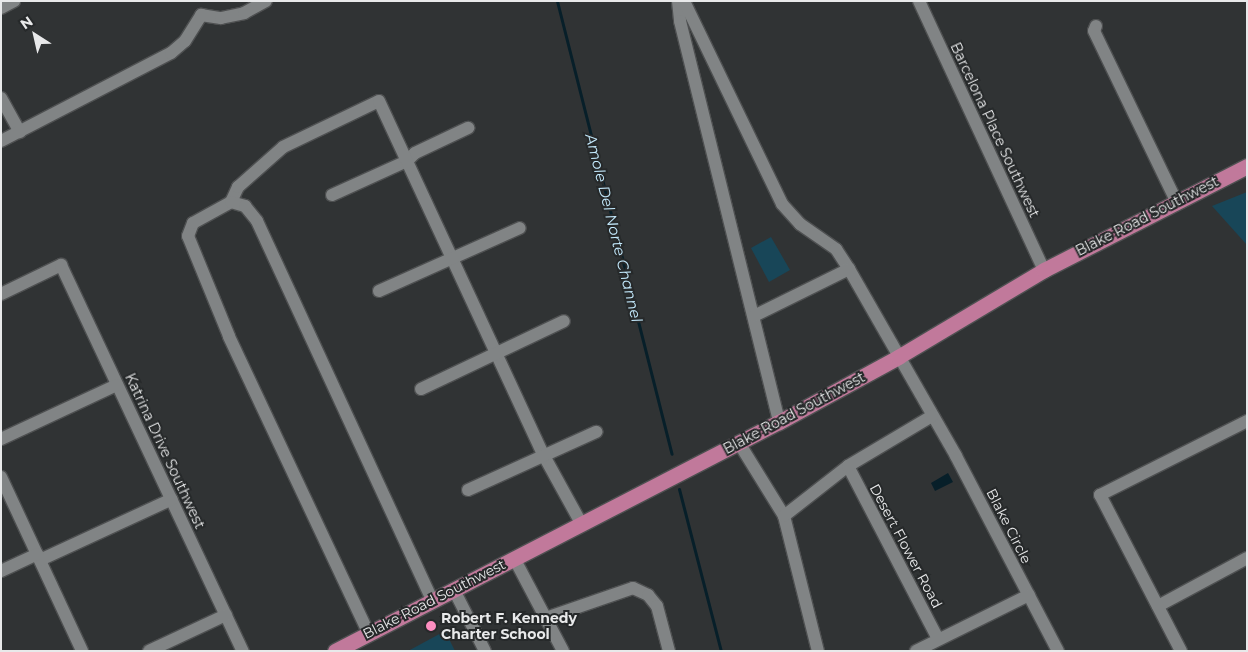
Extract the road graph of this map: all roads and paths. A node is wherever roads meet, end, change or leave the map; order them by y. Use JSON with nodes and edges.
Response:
{"nodes":[{"id":1,"x":14,"y":1,"type":"edge"},
{"id":2,"x":202,"y":1,"type":"edge"},
{"id":3,"x":266,"y":1,"type":"edge"},
{"id":4,"x":678,"y":1,"type":"edge"},
{"id":5,"x":684,"y":1,"type":"edge"},
{"id":6,"x":919,"y":1,"type":"edge"},
{"id":7,"x":1,"y":8,"type":"edge"},
{"id":8,"x":201,"y":15,"type":"junction"},
{"id":9,"x":1096,"y":26,"type":"dead end"},
{"id":10,"x":1,"y":98,"type":"edge"},
{"id":11,"x":468,"y":128,"type":"dead end"},
{"id":12,"x":20,"y":132,"type":"junction"},
{"id":13,"x":1,"y":141,"type":"edge"},
{"id":14,"x":407,"y":161,"type":"junction"},
{"id":15,"x":1247,"y":166,"type":"edge"},
{"id":16,"x":332,"y":195,"type":"dead end"},
{"id":17,"x":1176,"y":201,"type":"junction"},
{"id":18,"x":231,"y":202,"type":"junction"},
{"id":19,"x":520,"y":228,"type":"dead end"},
{"id":20,"x":453,"y":258,"type":"junction"},
{"id":21,"x":849,"y":269,"type":"junction"},
{"id":22,"x":1044,"y":270,"type":"junction"},
{"id":23,"x":379,"y":291,"type":"dead end"},
{"id":24,"x":1,"y":294,"type":"edge"},
{"id":25,"x":754,"y":316,"type":"junction"},
{"id":26,"x":564,"y":321,"type":"dead end"},
{"id":27,"x":496,"y":353,"type":"junction"},
{"id":28,"x":898,"y":357,"type":"junction"},
{"id":29,"x":117,"y":385,"type":"junction"},
{"id":30,"x":421,"y":389,"type":"dead end"},
{"id":31,"x":932,"y":416,"type":"junction"},
{"id":32,"x":1247,"y":421,"type":"edge"},
{"id":33,"x":778,"y":422,"type":"junction"},
{"id":34,"x":596,"y":432,"type":"dead end"},
{"id":35,"x":1,"y":439,"type":"edge"},
{"id":36,"x":739,"y":443,"type":"junction"},
{"id":37,"x":543,"y":454,"type":"junction"},
{"id":38,"x":848,"y":466,"type":"junction"},
{"id":39,"x":1,"y":477,"type":"edge"},
{"id":40,"x":468,"y":490,"type":"dead end"},
{"id":41,"x":172,"y":499,"type":"junction"},
{"id":42,"x":784,"y":516,"type":"junction"},
{"id":43,"x":581,"y":523,"type":"junction"},
{"id":44,"x":39,"y":557,"type":"junction"},
{"id":45,"x":514,"y":558,"type":"junction"},
{"id":46,"x":1247,"y":558,"type":"edge"},
{"id":47,"x":1,"y":571,"type":"edge"},
{"id":48,"x":454,"y":590,"type":"junction"},
{"id":49,"x":1029,"y":595,"type":"junction"},
{"id":50,"x":432,"y":600,"type":"junction"},
{"id":51,"x":1158,"y":606,"type":"junction"},
{"id":52,"x":226,"y":615,"type":"junction"},
{"id":53,"x":546,"y":618,"type":"junction"},
{"id":54,"x":368,"y":632,"type":"junction"},
{"id":55,"x":938,"y":639,"type":"junction"},
{"id":56,"x":82,"y":651,"type":"edge"},
{"id":57,"x":149,"y":651,"type":"edge"},
{"id":58,"x":243,"y":651,"type":"edge"},
{"id":59,"x":335,"y":651,"type":"edge"},
{"id":60,"x":485,"y":651,"type":"edge"},
{"id":61,"x":563,"y":651,"type":"edge"},
{"id":62,"x":669,"y":651,"type":"edge"},
{"id":63,"x":818,"y":651,"type":"edge"},
{"id":64,"x":916,"y":651,"type":"edge"},
{"id":65,"x":1058,"y":651,"type":"edge"},
{"id":66,"x":1182,"y":651,"type":"edge"}],
"edges":[{"from":1,"to":7,"type":"street"},
{"from":2,"to":8,"type":"street"},
{"from":3,"to":8,"type":"street"},
{"from":4,"to":25,"type":"street"},
{"from":5,"to":21,"type":"street","name":"Blake Circle"},
{"from":6,"to":22,"type":"street","name":"Barcelona Place Southwest"},
{"from":8,"to":12,"type":"street"},
{"from":9,"to":17,"type":"street"},
{"from":10,"to":12,"type":"street"},
{"from":11,"to":14,"type":"street"},
{"from":12,"to":13,"type":"street"},
{"from":14,"to":16,"type":"street"},
{"from":14,"to":18,"type":"street"},
{"from":14,"to":20,"type":"street"},
{"from":15,"to":17,"type":"main road","name":"Blake Road Southwest"},
{"from":17,"to":22,"type":"main road","name":"Blake Road Southwest"},
{"from":18,"to":50,"type":"street"},
{"from":18,"to":54,"type":"street"},
{"from":19,"to":20,"type":"street"},
{"from":20,"to":23,"type":"street"},
{"from":20,"to":27,"type":"street"},
{"from":21,"to":25,"type":"street"},
{"from":21,"to":28,"type":"street","name":"Blake Circle"},
{"from":22,"to":28,"type":"main road","name":"Blake Road Southwest"},
{"from":24,"to":29,"type":"street","name":"Katrina Drive Southwest"},
{"from":25,"to":33,"type":"street"},
{"from":26,"to":27,"type":"street"},
{"from":27,"to":30,"type":"street"},
{"from":27,"to":37,"type":"street"},
{"from":28,"to":31,"type":"street","name":"Blake Circle"},
{"from":28,"to":33,"type":"main road","name":"Blake Road Southwest"},
{"from":29,"to":35,"type":"street"},
{"from":29,"to":41,"type":"street","name":"Katrina Drive Southwest"},
{"from":31,"to":38,"type":"street"},
{"from":31,"to":49,"type":"street","name":"Blake Circle"},
{"from":32,"to":51,"type":"street"},
{"from":33,"to":36,"type":"main road","name":"Blake Road Southwest"},
{"from":34,"to":37,"type":"street"},
{"from":36,"to":42,"type":"street"},
{"from":36,"to":43,"type":"main road","name":"Blake Road Southwest"},
{"from":37,"to":40,"type":"street"},
{"from":37,"to":43,"type":"street"},
{"from":38,"to":42,"type":"street"},
{"from":38,"to":55,"type":"street","name":"Desert Flower Road"},
{"from":39,"to":44,"type":"street"},
{"from":41,"to":44,"type":"street"},
{"from":41,"to":52,"type":"street","name":"Katrina Drive Southwest"},
{"from":42,"to":63,"type":"street"},
{"from":43,"to":45,"type":"main road","name":"Blake Road Southwest"},
{"from":44,"to":47,"type":"street"},
{"from":44,"to":56,"type":"street"},
{"from":45,"to":48,"type":"main road","name":"Blake Road Southwest"},
{"from":45,"to":53,"type":"street"},
{"from":46,"to":51,"type":"street"},
{"from":48,"to":50,"type":"main road","name":"Blake Road Southwest"},
{"from":48,"to":60,"type":"street"},
{"from":49,"to":55,"type":"street"},
{"from":49,"to":65,"type":"street","name":"Blake Circle"},
{"from":50,"to":54,"type":"main road","name":"Blake Road Southwest"},
{"from":51,"to":66,"type":"street"},
{"from":52,"to":57,"type":"street"},
{"from":52,"to":58,"type":"street","name":"Katrina Drive Southwest"},
{"from":53,"to":61,"type":"street"},
{"from":53,"to":62,"type":"street"},
{"from":54,"to":59,"type":"main road","name":"Blake Road Southwest"},
{"from":55,"to":64,"type":"street"}]}
